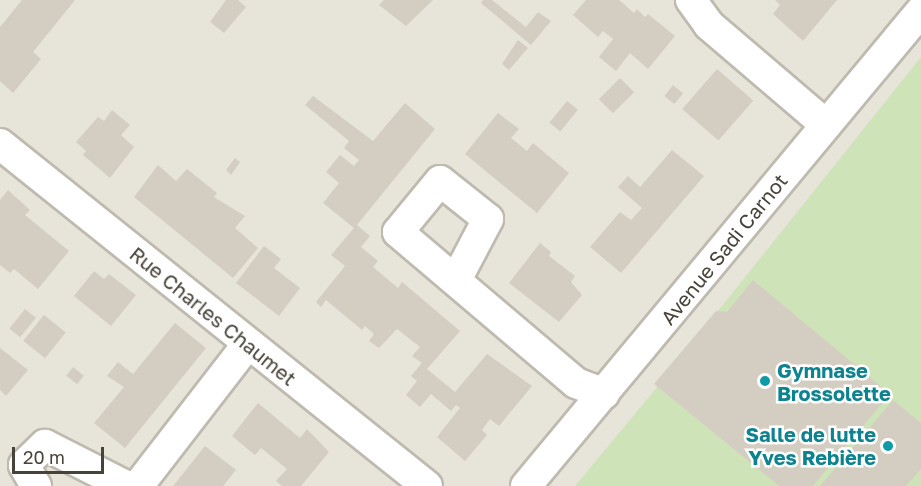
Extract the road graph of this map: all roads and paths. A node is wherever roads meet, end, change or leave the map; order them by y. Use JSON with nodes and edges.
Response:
{"nodes":[{"id":1,"x":691,"y":0,"type":"edge"},
{"id":2,"x":921,"y":11,"type":"edge"},
{"id":3,"x":826,"y":125,"type":"junction"},
{"id":4,"x":0,"y":144,"type":"edge"},
{"id":5,"x":456,"y":280,"type":"dead end"},
{"id":6,"x":247,"y":345,"type":"junction"},
{"id":7,"x":604,"y":394,"type":"junction"},
{"id":8,"x":36,"y":486,"type":"edge"},
{"id":9,"x":126,"y":486,"type":"edge"},
{"id":10,"x":138,"y":486,"type":"edge"},
{"id":11,"x":427,"y":486,"type":"edge"},
{"id":12,"x":526,"y":486,"type":"edge"}],
"edges":[{"from":1,"to":3,"type":"street"},
{"from":2,"to":3,"type":"street","name":"Avenue Sadi Carnot"},
{"from":3,"to":7,"type":"street","name":"Avenue Sadi Carnot"},
{"from":4,"to":6,"type":"street","name":"Rue Charles Chaumet"},
{"from":5,"to":7,"type":"street"},
{"from":6,"to":10,"type":"street"},
{"from":6,"to":11,"type":"street","name":"Rue Charles Chaumet"},
{"from":7,"to":12,"type":"street","name":"Avenue Sadi Carnot"},
{"from":8,"to":9,"type":"street"}]}
